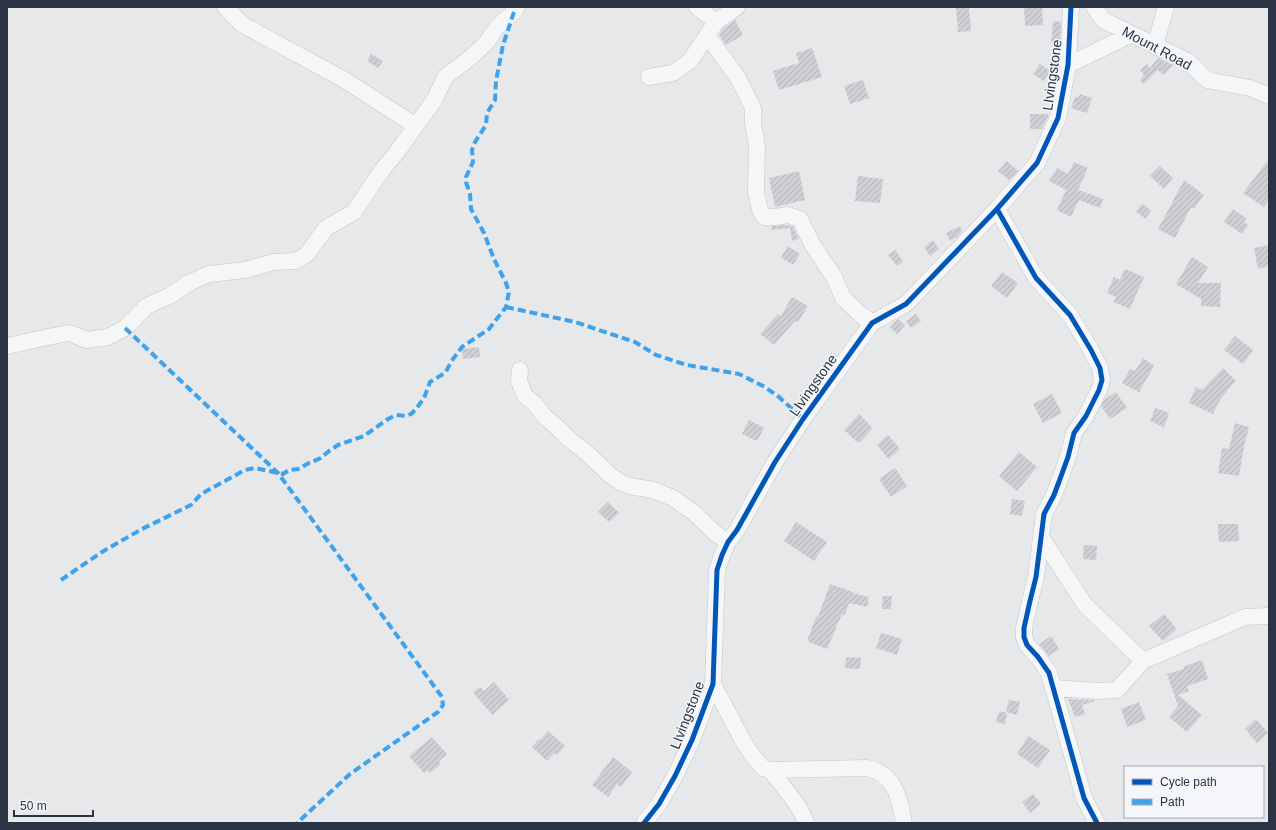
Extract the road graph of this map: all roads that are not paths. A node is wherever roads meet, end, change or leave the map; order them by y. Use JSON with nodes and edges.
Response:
{"nodes":[{"id":1,"x":225,"y":7,"type":"edge"},
{"id":2,"x":517,"y":7,"type":"edge"},
{"id":3,"x":697,"y":7,"type":"edge"},
{"id":4,"x":737,"y":7,"type":"edge"},
{"id":5,"x":1071,"y":7,"type":"edge"},
{"id":6,"x":1094,"y":7,"type":"edge"},
{"id":7,"x":1166,"y":7,"type":"edge"},
{"id":8,"x":712,"y":29,"type":"junction"},
{"id":9,"x":1132,"y":34,"type":"junction"},
{"id":10,"x":1155,"y":46,"type":"junction"},
{"id":11,"x":1068,"y":65,"type":"junction"},
{"id":12,"x":650,"y":77,"type":"dead end"},
{"id":13,"x":1269,"y":96,"type":"edge"},
{"id":14,"x":416,"y":126,"type":"junction"},
{"id":15,"x":997,"y":209,"type":"junction"},
{"id":16,"x":872,"y":323,"type":"junction"},
{"id":17,"x":7,"y":346,"type":"edge"},
{"id":18,"x":520,"y":370,"type":"dead end"},
{"id":19,"x":1041,"y":537,"type":"junction"},
{"id":20,"x":728,"y":542,"type":"junction"},
{"id":21,"x":1269,"y":616,"type":"edge"},
{"id":22,"x":1143,"y":661,"type":"junction"},
{"id":23,"x":713,"y":684,"type":"junction"},
{"id":24,"x":1053,"y":688,"type":"junction"},
{"id":25,"x":770,"y":770,"type":"junction"},
{"id":26,"x":644,"y":823,"type":"edge"},
{"id":27,"x":806,"y":823,"type":"edge"},
{"id":28,"x":904,"y":823,"type":"edge"},
{"id":29,"x":1097,"y":823,"type":"edge"}],
"edges":[{"from":1,"to":14,"type":"street"},
{"from":2,"to":14,"type":"street"},
{"from":3,"to":8,"type":"street"},
{"from":4,"to":8,"type":"street"},
{"from":5,"to":11,"type":"street","name":"LIvingstone"},
{"from":6,"to":9,"type":"street","name":"Mount Road"},
{"from":7,"to":10,"type":"street"},
{"from":8,"to":12,"type":"street"},
{"from":8,"to":16,"type":"street"},
{"from":9,"to":10,"type":"street","name":"Mount Road"},
{"from":9,"to":11,"type":"street"},
{"from":10,"to":13,"type":"street","name":"Mount Road"},
{"from":11,"to":15,"type":"street","name":"LIvingstone"},
{"from":14,"to":17,"type":"street"},
{"from":15,"to":16,"type":"street","name":"LIvingstone"},
{"from":15,"to":19,"type":"street"},
{"from":16,"to":20,"type":"street","name":"LIvingstone"},
{"from":18,"to":20,"type":"street"},
{"from":19,"to":22,"type":"street"},
{"from":19,"to":24,"type":"street"},
{"from":20,"to":23,"type":"street","name":"LIvingstone"},
{"from":21,"to":22,"type":"street"},
{"from":22,"to":24,"type":"street"},
{"from":23,"to":25,"type":"street"},
{"from":23,"to":26,"type":"street","name":"LIvingstone"},
{"from":24,"to":29,"type":"street"},
{"from":25,"to":27,"type":"street"},
{"from":25,"to":28,"type":"street"}]}
